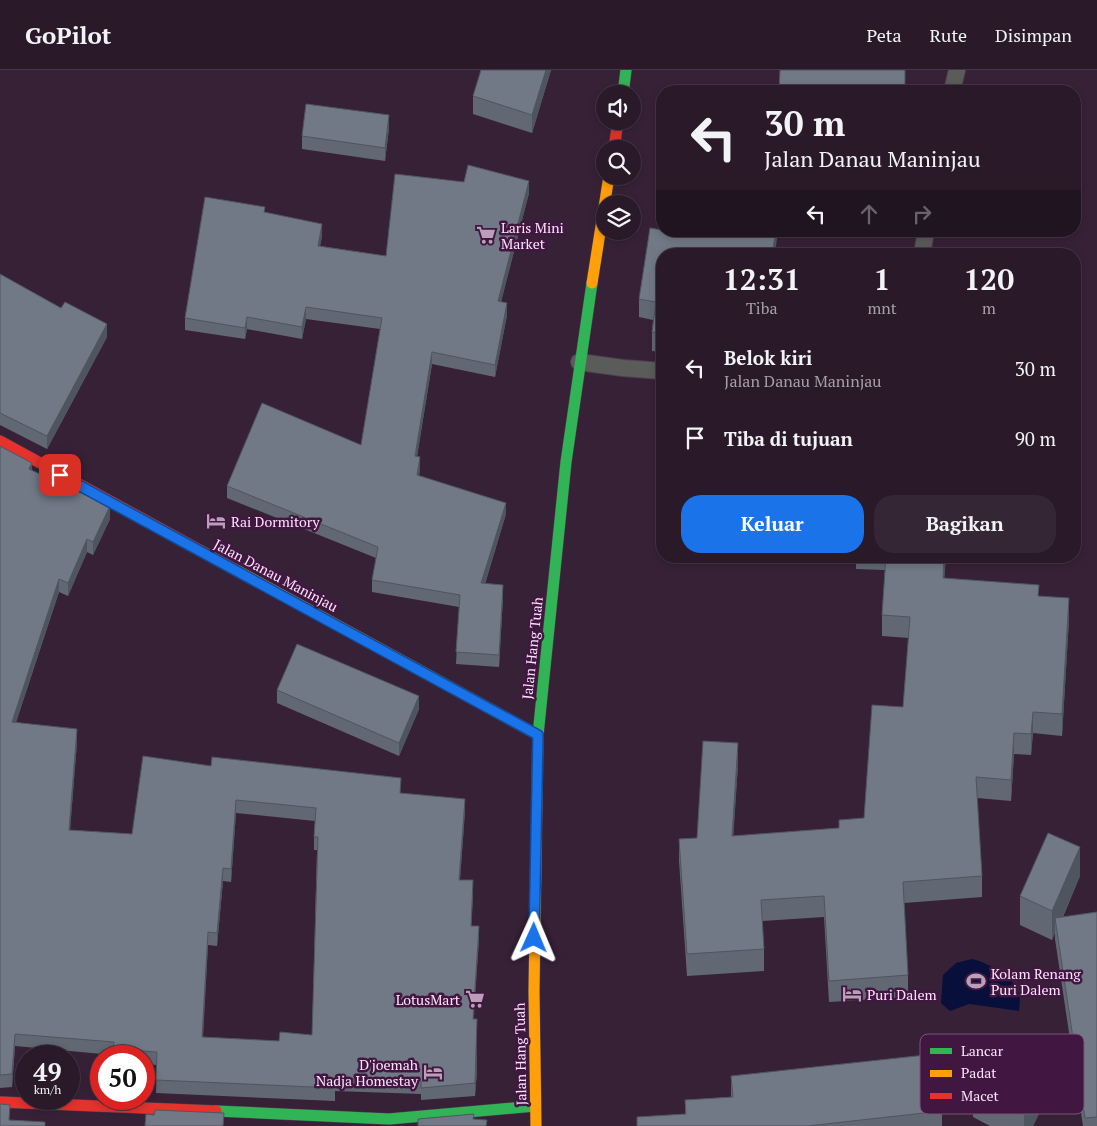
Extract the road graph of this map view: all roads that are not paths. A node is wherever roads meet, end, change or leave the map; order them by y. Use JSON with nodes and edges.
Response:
{"nodes":[{"id":1,"x":626,"y":70,"type":"edge"},
{"id":2,"x":957,"y":70,"type":"edge"},
{"id":3,"x":624,"y":85,"type":"edge"},
{"id":4,"x":953,"y":85,"type":"edge"},
{"id":5,"x":608,"y":185,"type":"edge"},
{"id":6,"x":579,"y":362,"type":"junction"},
{"id":7,"x":656,"y":370,"type":"edge"},
{"id":8,"x":0,"y":441,"type":"edge"},
{"id":9,"x":538,"y":735,"type":"junction"},
{"id":10,"x":0,"y":1102,"type":"edge"},
{"id":11,"x":535,"y":1106,"type":"junction"},
{"id":12,"x":536,"y":1126,"type":"edge"}],
"edges":[{"from":1,"to":3,"type":"street"},
{"from":2,"to":4,"type":"lane"},
{"from":5,"to":6,"type":"street","name":"Jalan Hang Tuah"},
{"from":6,"to":7,"type":"lane"},
{"from":6,"to":9,"type":"street","name":"Jalan Hang Tuah"},
{"from":8,"to":9,"type":"street","name":"Jalan Danau Maninjau"},
{"from":9,"to":11,"type":"street","name":"Jalan Hang Tuah"},
{"from":10,"to":11,"type":"street"},
{"from":11,"to":12,"type":"street","name":"Jalan Hang Tuah"}]}
